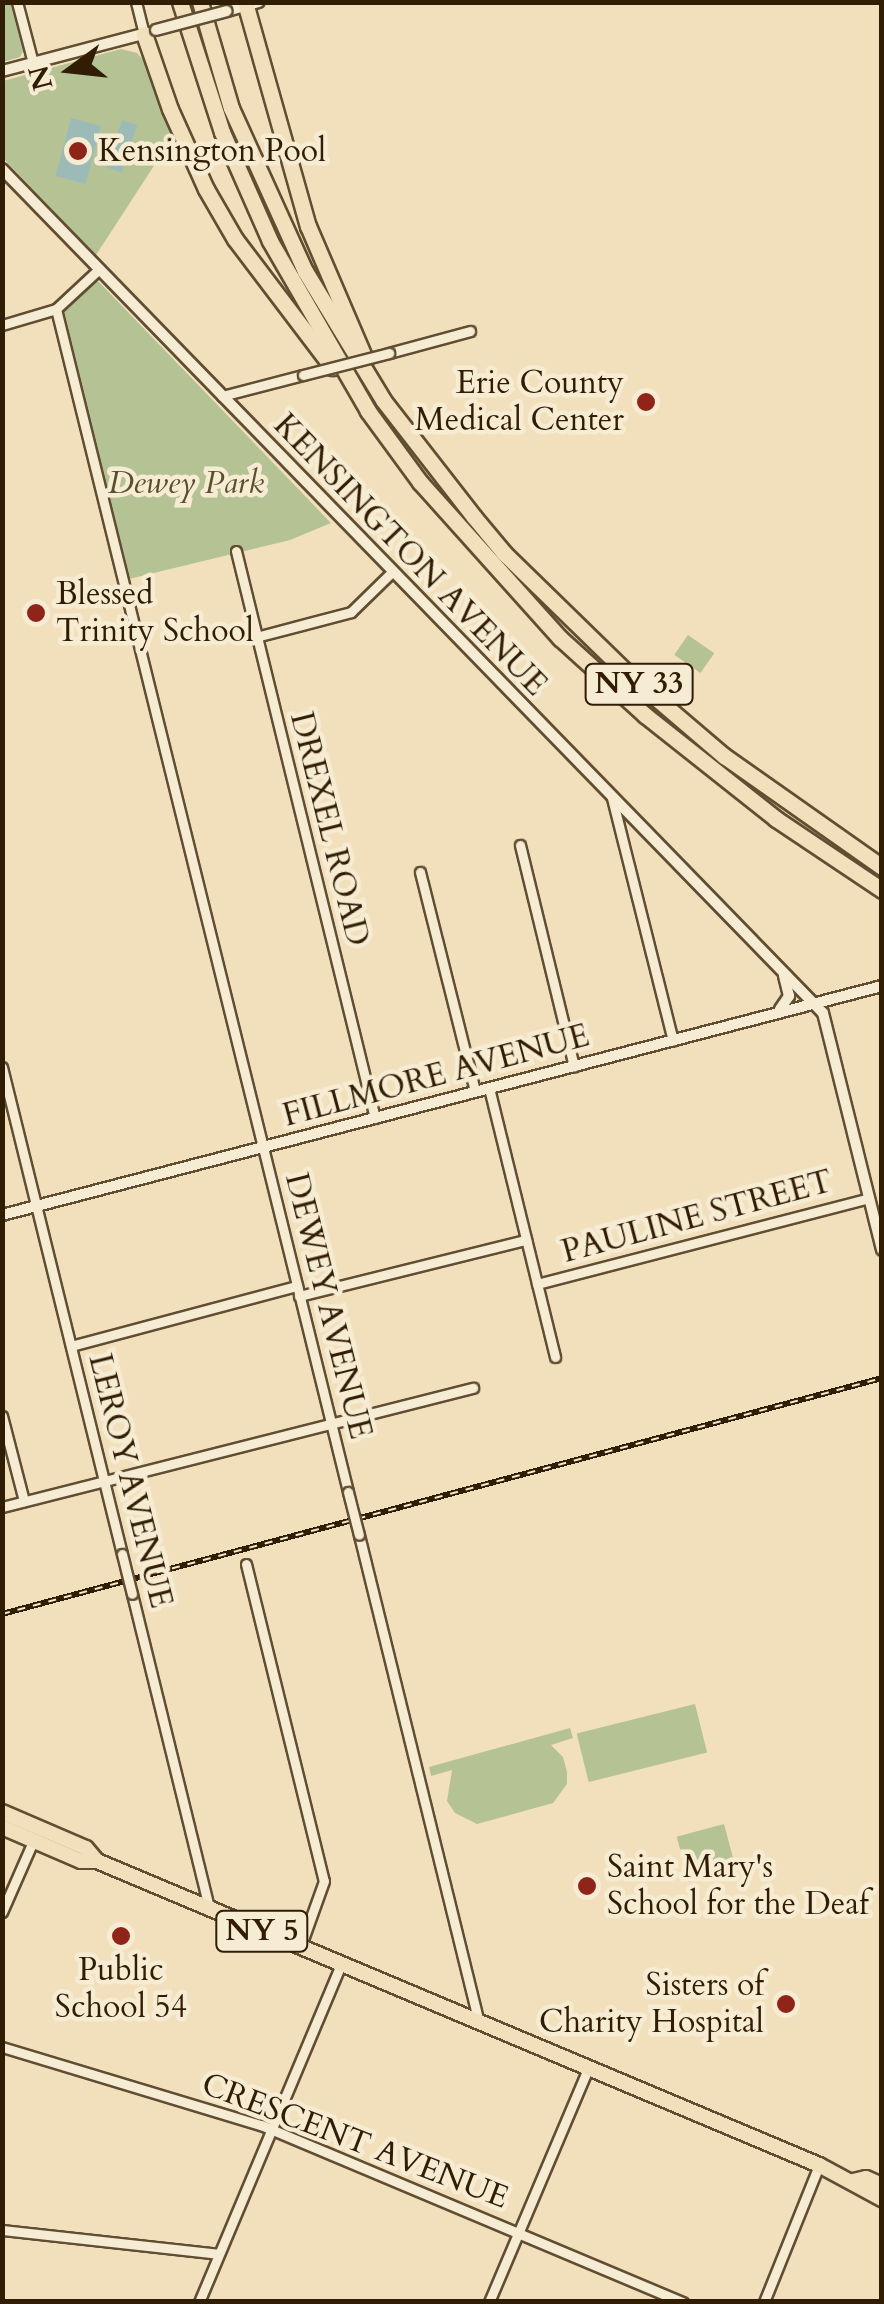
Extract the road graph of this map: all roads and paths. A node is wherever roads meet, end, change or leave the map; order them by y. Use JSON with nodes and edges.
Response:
{"nodes":[{"id":1,"x":18,"y":2,"type":"edge"},
{"id":2,"x":136,"y":2,"type":"edge"},
{"id":3,"x":180,"y":2,"type":"edge"},
{"id":4,"x":200,"y":2,"type":"edge"},
{"id":5,"x":250,"y":4,"type":"edge"},
{"id":6,"x":150,"y":32,"type":"junction"},
{"id":7,"x":33,"y":63,"type":"junction"},
{"id":8,"x":2,"y":71,"type":"edge"},
{"id":9,"x":2,"y":169,"type":"edge"},
{"id":10,"x":98,"y":269,"type":"junction"},
{"id":11,"x":56,"y":309,"type":"junction"},
{"id":12,"x":2,"y":325,"type":"edge"},
{"id":13,"x":470,"y":331,"type":"dead end"},
{"id":14,"x":222,"y":396,"type":"junction"},
{"id":15,"x":383,"y":400,"type":"junction"},
{"id":16,"x":368,"y":411,"type":"junction"},
{"id":17,"x":236,"y":552,"type":"dead end"},
{"id":18,"x":392,"y":572,"type":"junction"},
{"id":19,"x":256,"y":637,"type":"junction"},
{"id":20,"x":612,"y":798,"type":"junction"},
{"id":21,"x":520,"y":845,"type":"dead end"},
{"id":22,"x":882,"y":867,"type":"edge"},
{"id":23,"x":420,"y":872,"type":"dead end"},
{"id":24,"x":882,"y":890,"type":"edge"},
{"id":25,"x":779,"y":968,"type":"junction"},
{"id":26,"x":882,"y":986,"type":"edge"},
{"id":27,"x":814,"y":1003,"type":"junction"},
{"id":28,"x":775,"y":1013,"type":"junction"},
{"id":29,"x":673,"y":1040,"type":"junction"},
{"id":30,"x":2,"y":1066,"type":"edge"},
{"id":31,"x":574,"y":1066,"type":"junction"},
{"id":32,"x":489,"y":1088,"type":"junction"},
{"id":33,"x":474,"y":1092,"type":"junction"},
{"id":34,"x":375,"y":1118,"type":"junction"},
{"id":35,"x":263,"y":1147,"type":"junction"},
{"id":36,"x":869,"y":1198,"type":"junction"},
{"id":37,"x":37,"y":1206,"type":"junction"},
{"id":38,"x":2,"y":1215,"type":"edge"},
{"id":39,"x":526,"y":1240,"type":"junction"},
{"id":40,"x":882,"y":1250,"type":"edge"},
{"id":41,"x":537,"y":1284,"type":"junction"},
{"id":42,"x":298,"y":1291,"type":"junction"},
{"id":43,"x":71,"y":1346,"type":"junction"},
{"id":44,"x":555,"y":1357,"type":"dead end"},
{"id":45,"x":473,"y":1388,"type":"dead end"},
{"id":46,"x":2,"y":1416,"type":"edge"},
{"id":47,"x":331,"y":1423,"type":"junction"},
{"id":48,"x":105,"y":1482,"type":"junction"},
{"id":49,"x":24,"y":1502,"type":"junction"},
{"id":50,"x":2,"y":1507,"type":"edge"},
{"id":51,"x":246,"y":1564,"type":"dead end"},
{"id":52,"x":2,"y":1812,"type":"edge"},
{"id":53,"x":2,"y":1827,"type":"edge"},
{"id":54,"x":36,"y":1834,"type":"junction"},
{"id":55,"x":209,"y":1908,"type":"junction"},
{"id":56,"x":2,"y":1912,"type":"edge"},
{"id":57,"x":300,"y":1948,"type":"junction"},
{"id":58,"x":341,"y":1965,"type":"junction"},
{"id":59,"x":479,"y":2023,"type":"junction"},
{"id":60,"x":2,"y":2047,"type":"edge"},
{"id":61,"x":588,"y":2069,"type":"junction"},
{"id":62,"x":269,"y":2129,"type":"junction"},
{"id":63,"x":819,"y":2165,"type":"junction"},
{"id":64,"x":854,"y":2182,"type":"junction"},
{"id":65,"x":882,"y":2185,"type":"edge"},
{"id":66,"x":882,"y":2200,"type":"edge"},
{"id":67,"x":2,"y":2230,"type":"edge"},
{"id":68,"x":519,"y":2232,"type":"junction"},
{"id":69,"x":218,"y":2254,"type":"junction"},
{"id":70,"x":199,"y":2302,"type":"edge"},
{"id":71,"x":489,"y":2302,"type":"edge"},
{"id":72,"x":683,"y":2302,"type":"edge"},
{"id":73,"x":764,"y":2302,"type":"edge"}],
"edges":[{"from":1,"to":7,"type":"street"},
{"from":2,"to":6,"type":"street"},
{"from":3,"to":16,"type":"highway","number":"NY 33"},
{"from":4,"to":15,"type":"highway","number":"NY 33"},
{"from":5,"to":6,"type":"street","bridge":true},
{"from":5,"to":15,"type":"highway"},
{"from":6,"to":7,"type":"street"},
{"from":6,"to":16,"type":"highway"},
{"from":7,"to":8,"type":"street"},
{"from":9,"to":10,"type":"street","name":"KENSINGTON AVENUE"},
{"from":10,"to":11,"type":"street"},
{"from":10,"to":14,"type":"street","name":"KENSINGTON AVENUE"},
{"from":11,"to":12,"type":"street"},
{"from":11,"to":35,"type":"street","name":"DEWEY AVENUE"},
{"from":13,"to":14,"type":"street","bridge":true},
{"from":14,"to":18,"type":"street","name":"KENSINGTON AVENUE"},
{"from":15,"to":22,"type":"highway","number":"NY 33"},
{"from":16,"to":24,"type":"highway","number":"NY 33"},
{"from":17,"to":19,"type":"street","name":"DREXEL ROAD"},
{"from":18,"to":19,"type":"street"},
{"from":18,"to":20,"type":"street","name":"KENSINGTON AVENUE"},
{"from":19,"to":34,"type":"street","name":"DREXEL ROAD"},
{"from":20,"to":25,"type":"street","name":"KENSINGTON AVENUE"},
{"from":20,"to":29,"type":"street"},
{"from":21,"to":31,"type":"street"},
{"from":23,"to":33,"type":"street"},
{"from":25,"to":27,"type":"street","name":"KENSINGTON AVENUE"},
{"from":25,"to":28,"type":"street"},
{"from":26,"to":27,"type":"street","name":"FILLMORE AVENUE"},
{"from":27,"to":28,"type":"street","name":"FILLMORE AVENUE"},
{"from":27,"to":36,"type":"street","name":"KENSINGTON AVENUE"},
{"from":28,"to":29,"type":"street","name":"FILLMORE AVENUE"},
{"from":29,"to":31,"type":"street","name":"FILLMORE AVENUE"},
{"from":30,"to":37,"type":"street","name":"LEROY AVENUE"},
{"from":31,"to":32,"type":"street","name":"FILLMORE AVENUE"},
{"from":32,"to":33,"type":"street","name":"FILLMORE AVENUE"},
{"from":32,"to":39,"type":"street"},
{"from":33,"to":34,"type":"street","name":"FILLMORE AVENUE"},
{"from":34,"to":35,"type":"street","name":"FILLMORE AVENUE"},
{"from":35,"to":37,"type":"street","name":"FILLMORE AVENUE"},
{"from":35,"to":42,"type":"street","name":"DEWEY AVENUE"},
{"from":36,"to":40,"type":"street","name":"KENSINGTON AVENUE"},
{"from":36,"to":41,"type":"street","name":"PAULINE STREET"},
{"from":37,"to":38,"type":"street","name":"FILLMORE AVENUE"},
{"from":37,"to":43,"type":"street","name":"LEROY AVENUE"},
{"from":39,"to":41,"type":"street"},
{"from":39,"to":42,"type":"street"},
{"from":41,"to":44,"type":"street"},
{"from":42,"to":43,"type":"street"},
{"from":42,"to":47,"type":"street","name":"DEWEY AVENUE"},
{"from":43,"to":48,"type":"street","name":"LEROY AVENUE"},
{"from":45,"to":47,"type":"street"},
{"from":46,"to":49,"type":"street"},
{"from":47,"to":48,"type":"street"},
{"from":47,"to":59,"type":"street","name":"DEWEY AVENUE","bridge":true},
{"from":48,"to":49,"type":"street"},
{"from":48,"to":55,"type":"street","name":"LEROY AVENUE","bridge":true},
{"from":49,"to":50,"type":"street"},
{"from":51,"to":57,"type":"street"},
{"from":52,"to":54,"type":"main road","number":"NY 5"},
{"from":53,"to":54,"type":"main road","number":"NY 5"},
{"from":54,"to":55,"type":"main road","number":"NY 5"},
{"from":54,"to":56,"type":"street"},
{"from":55,"to":57,"type":"main road","number":"NY 5"},
{"from":57,"to":58,"type":"main road","number":"NY 5"},
{"from":58,"to":59,"type":"main road","number":"NY 5"},
{"from":58,"to":62,"type":"street"},
{"from":59,"to":61,"type":"main road","number":"NY 5"},
{"from":60,"to":62,"type":"street","name":"CRESCENT AVENUE"},
{"from":61,"to":63,"type":"main road","number":"NY 5"},
{"from":61,"to":68,"type":"street"},
{"from":62,"to":68,"type":"street","name":"CRESCENT AVENUE"},
{"from":62,"to":69,"type":"street"},
{"from":63,"to":64,"type":"main road","number":"NY 5"},
{"from":63,"to":73,"type":"street"},
{"from":64,"to":65,"type":"main road","number":"NY 5"},
{"from":64,"to":66,"type":"main road","number":"NY 5"},
{"from":67,"to":69,"type":"street"},
{"from":68,"to":71,"type":"street"},
{"from":68,"to":72,"type":"street","name":"CRESCENT AVENUE"},
{"from":69,"to":70,"type":"street"}]}
